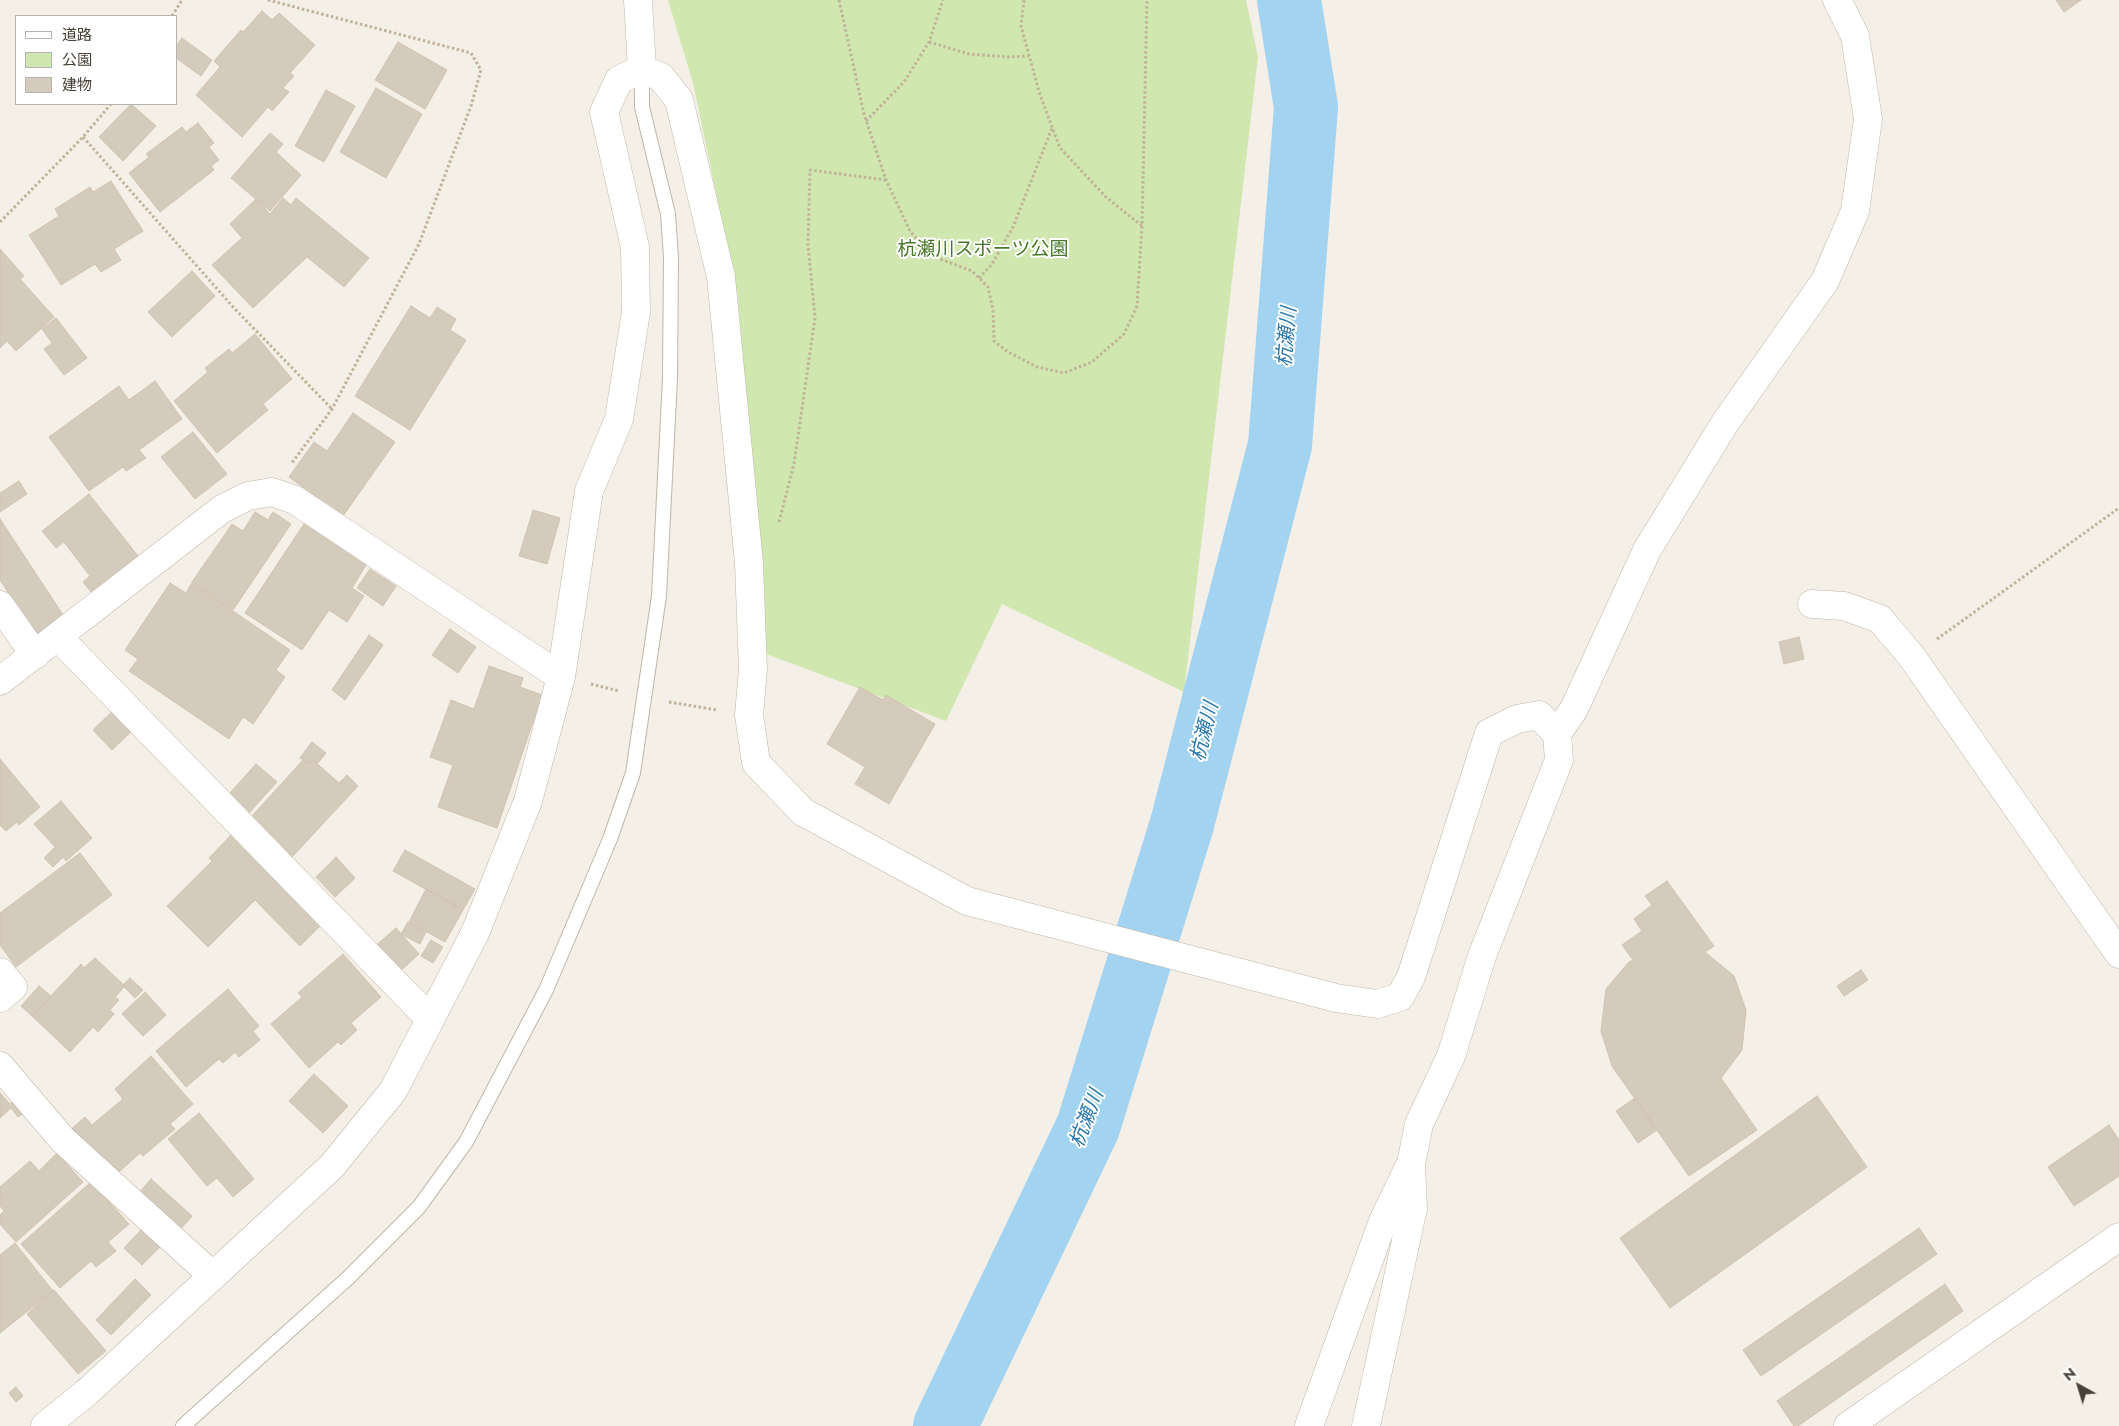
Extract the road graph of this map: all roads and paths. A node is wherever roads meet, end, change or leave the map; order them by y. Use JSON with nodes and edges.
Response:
{"nodes":[{"id":1,"x":182,"y":0,"type":"edge"},
{"id":2,"x":268,"y":0,"type":"edge"},
{"id":3,"x":638,"y":0,"type":"edge"},
{"id":4,"x":839,"y":0,"type":"edge"},
{"id":5,"x":944,"y":0,"type":"edge"},
{"id":6,"x":1024,"y":0,"type":"edge"},
{"id":7,"x":1148,"y":0,"type":"edge"},
{"id":8,"x":1837,"y":0,"type":"edge"},
{"id":9,"x":173,"y":15,"type":"edge"},
{"id":10,"x":928,"y":42,"type":"junction"},
{"id":11,"x":1029,"y":56,"type":"junction"},
{"id":12,"x":642,"y":69,"type":"junction"},
{"id":13,"x":110,"y":105,"type":"edge"},
{"id":14,"x":866,"y":121,"type":"junction"},
{"id":15,"x":1052,"y":127,"type":"junction"},
{"id":16,"x":83,"y":137,"type":"junction"},
{"id":17,"x":886,"y":180,"type":"junction"},
{"id":18,"x":0,"y":222,"type":"edge"},
{"id":19,"x":1142,"y":226,"type":"junction"},
{"id":20,"x":979,"y":278,"type":"junction"},
{"id":21,"x":332,"y":410,"type":"junction"},
{"id":22,"x":272,"y":492,"type":"junction"},
{"id":23,"x":2119,"y":508,"type":"edge"},
{"id":24,"x":746,"y":538,"type":"junction"},
{"id":25,"x":1812,"y":604,"type":"dead end"},
{"id":26,"x":0,"y":605,"type":"edge"},
{"id":27,"x":58,"y":637,"type":"junction"},
{"id":28,"x":36,"y":655,"type":"junction"},
{"id":29,"x":1912,"y":657,"type":"junction"},
{"id":30,"x":561,"y":677,"type":"junction"},
{"id":31,"x":0,"y":681,"type":"edge"},
{"id":32,"x":1557,"y":734,"type":"junction"},
{"id":33,"x":2119,"y":954,"type":"edge"},
{"id":34,"x":0,"y":972,"type":"edge"},
{"id":35,"x":0,"y":998,"type":"edge"},
{"id":36,"x":430,"y":1019,"type":"junction"},
{"id":37,"x":0,"y":1066,"type":"edge"},
{"id":38,"x":1411,"y":1164,"type":"junction"},
{"id":39,"x":2119,"y":1237,"type":"edge"},
{"id":40,"x":213,"y":1276,"type":"junction"},
{"id":41,"x":44,"y":1426,"type":"edge"},
{"id":42,"x":183,"y":1426,"type":"edge"},
{"id":43,"x":1309,"y":1426,"type":"edge"},
{"id":44,"x":1366,"y":1426,"type":"edge"},
{"id":45,"x":1848,"y":1426,"type":"edge"}],
"edges":[{"from":1,"to":9,"type":"path"},
{"from":2,"to":21,"type":"path"},
{"from":3,"to":12,"type":"street"},
{"from":4,"to":14,"type":"path"},
{"from":5,"to":10,"type":"path"},
{"from":6,"to":11,"type":"path"},
{"from":7,"to":19,"type":"path"},
{"from":8,"to":32,"type":"street"},
{"from":10,"to":11,"type":"path"},
{"from":10,"to":14,"type":"path"},
{"from":11,"to":15,"type":"path"},
{"from":12,"to":24,"type":"street"},
{"from":12,"to":30,"type":"street"},
{"from":12,"to":42,"type":"lane"},
{"from":13,"to":16,"type":"path"},
{"from":14,"to":17,"type":"path"},
{"from":15,"to":19,"type":"path"},
{"from":15,"to":20,"type":"path"},
{"from":16,"to":18,"type":"path"},
{"from":16,"to":21,"type":"path"},
{"from":17,"to":20,"type":"path"},
{"from":17,"to":24,"type":"path"},
{"from":19,"to":20,"type":"path"},
{"from":21,"to":22,"type":"path"},
{"from":22,"to":27,"type":"street"},
{"from":22,"to":30,"type":"street"},
{"from":23,"to":29,"type":"path"},
{"from":24,"to":32,"type":"street"},
{"from":25,"to":29,"type":"street"},
{"from":26,"to":28,"type":"street"},
{"from":27,"to":28,"type":"street"},
{"from":27,"to":36,"type":"street"},
{"from":28,"to":31,"type":"street"},
{"from":29,"to":33,"type":"street"},
{"from":30,"to":36,"type":"street"},
{"from":32,"to":38,"type":"street"},
{"from":34,"to":35,"type":"street"},
{"from":36,"to":40,"type":"street"},
{"from":37,"to":40,"type":"street"},
{"from":38,"to":43,"type":"street"},
{"from":38,"to":44,"type":"street"},
{"from":39,"to":45,"type":"street"},
{"from":40,"to":41,"type":"street"}]}
